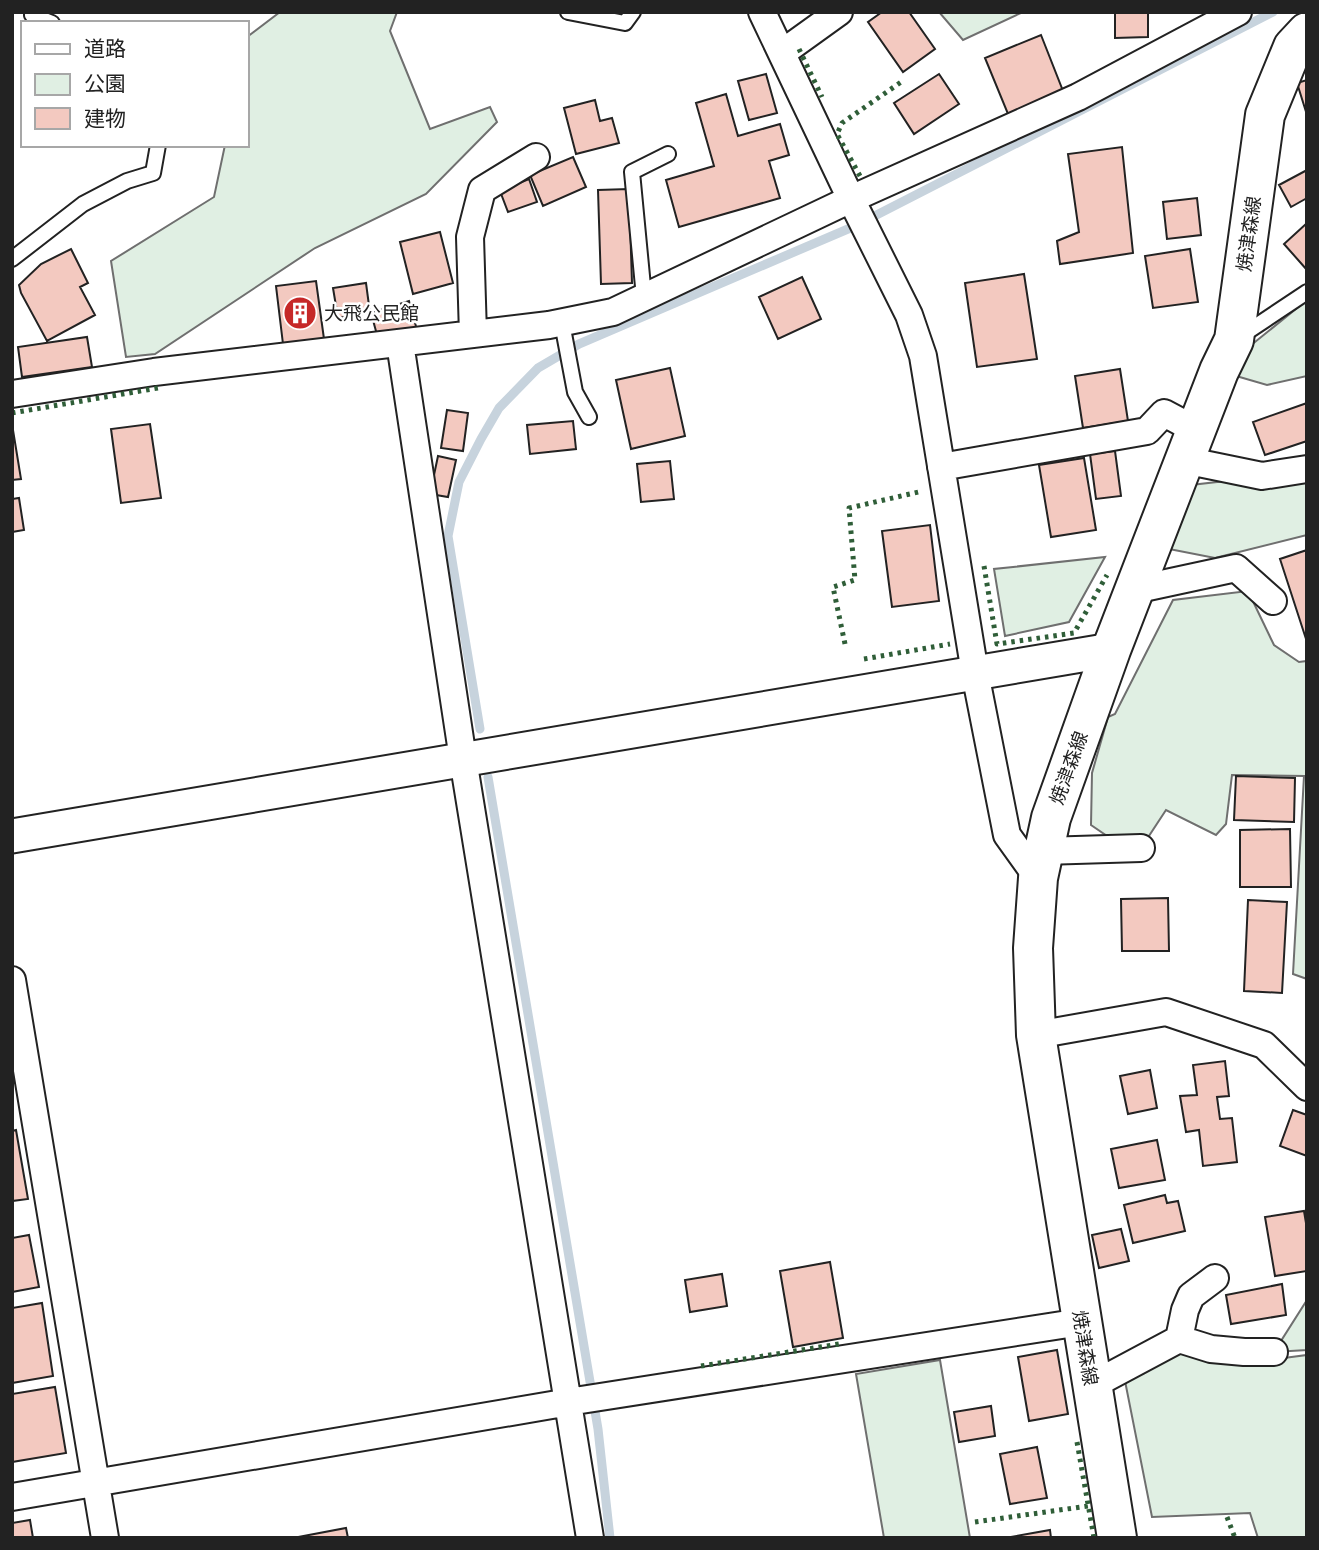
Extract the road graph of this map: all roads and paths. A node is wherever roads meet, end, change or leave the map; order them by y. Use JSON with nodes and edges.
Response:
{"nodes":[{"id":1,"x":568,"y":12,"type":"edge"},
{"id":2,"x":634,"y":12,"type":"edge"},
{"id":3,"x":762,"y":12,"type":"edge"},
{"id":4,"x":839,"y":12,"type":"edge"},
{"id":5,"x":1238,"y":12,"type":"edge"},
{"id":6,"x":32,"y":15,"type":"dead end"},
{"id":7,"x":47,"y":21,"type":"edge"},
{"id":8,"x":1300,"y":25,"type":"edge"},
{"id":9,"x":782,"y":53,"type":"junction"},
{"id":10,"x":158,"y":147,"type":"edge"},
{"id":11,"x":668,"y":154,"type":"dead end"},
{"id":12,"x":536,"y":157,"type":"dead end"},
{"id":13,"x":851,"y":200,"type":"junction"},
{"id":14,"x":12,"y":259,"type":"edge"},
{"id":15,"x":1307,"y":292,"type":"edge"},
{"id":16,"x":644,"y":297,"type":"junction"},
{"id":17,"x":563,"y":329,"type":"junction"},
{"id":18,"x":473,"y":334,"type":"junction"},
{"id":19,"x":1234,"y":340,"type":"junction"},
{"id":20,"x":400,"y":343,"type":"junction"},
{"id":21,"x":12,"y":394,"type":"edge"},
{"id":22,"x":589,"y":417,"type":"dead end"},
{"id":23,"x":1190,"y":445,"type":"junction"},
{"id":24,"x":941,"y":467,"type":"junction"},
{"id":25,"x":1307,"y":469,"type":"edge"},
{"id":26,"x":1134,"y":590,"type":"junction"},
{"id":27,"x":1273,"y":601,"type":"dead end"},
{"id":28,"x":1111,"y":650,"type":"junction"},
{"id":29,"x":975,"y":673,"type":"junction"},
{"id":30,"x":464,"y":759,"type":"junction"},
{"id":31,"x":12,"y":836,"type":"edge"},
{"id":32,"x":1141,"y":848,"type":"dead end"},
{"id":33,"x":1041,"y":865,"type":"junction"},
{"id":34,"x":12,"y":980,"type":"edge"},
{"id":35,"x":1036,"y":1035,"type":"junction"},
{"id":36,"x":1307,"y":1087,"type":"edge"},
{"id":37,"x":1215,"y":1278,"type":"dead end"},
{"id":38,"x":1081,"y":1322,"type":"junction"},
{"id":39,"x":1180,"y":1339,"type":"junction"},
{"id":40,"x":1274,"y":1352,"type":"dead end"},
{"id":41,"x":1091,"y":1386,"type":"junction"},
{"id":42,"x":575,"y":1401,"type":"junction"},
{"id":43,"x":96,"y":1482,"type":"junction"},
{"id":44,"x":12,"y":1497,"type":"edge"},
{"id":45,"x":105,"y":1538,"type":"edge"},
{"id":46,"x":590,"y":1538,"type":"edge"},
{"id":47,"x":1117,"y":1538,"type":"edge"}],
"edges":[{"from":1,"to":2,"type":"lane"},
{"from":3,"to":9,"type":"street"},
{"from":4,"to":9,"type":"street"},
{"from":5,"to":13,"type":"street"},
{"from":6,"to":7,"type":"lane"},
{"from":8,"to":19,"type":"main road","name":"焼津森線"},
{"from":9,"to":13,"type":"street"},
{"from":10,"to":14,"type":"lane"},
{"from":11,"to":16,"type":"lane"},
{"from":12,"to":18,"type":"street"},
{"from":13,"to":16,"type":"street"},
{"from":13,"to":24,"type":"street"},
{"from":15,"to":19,"type":"lane"},
{"from":16,"to":17,"type":"street"},
{"from":17,"to":18,"type":"street"},
{"from":17,"to":22,"type":"lane"},
{"from":18,"to":20,"type":"street"},
{"from":19,"to":23,"type":"main road","name":"焼津森線"},
{"from":20,"to":21,"type":"street"},
{"from":20,"to":30,"type":"street"},
{"from":23,"to":24,"type":"street"},
{"from":23,"to":25,"type":"street"},
{"from":23,"to":26,"type":"main road","name":"焼津森線"},
{"from":24,"to":29,"type":"street"},
{"from":26,"to":27,"type":"street"},
{"from":26,"to":28,"type":"main road","name":"焼津森線"},
{"from":28,"to":29,"type":"street"},
{"from":28,"to":33,"type":"main road","name":"焼津森線"},
{"from":29,"to":30,"type":"street"},
{"from":29,"to":33,"type":"street"},
{"from":30,"to":31,"type":"street"},
{"from":30,"to":42,"type":"street"},
{"from":32,"to":33,"type":"street"},
{"from":33,"to":35,"type":"main road","name":"焼津森線"},
{"from":34,"to":43,"type":"street"},
{"from":35,"to":36,"type":"street"},
{"from":35,"to":38,"type":"main road","name":"焼津森線"},
{"from":37,"to":39,"type":"street"},
{"from":38,"to":41,"type":"main road","name":"焼津森線"},
{"from":38,"to":42,"type":"street"},
{"from":39,"to":40,"type":"street"},
{"from":39,"to":41,"type":"street"},
{"from":41,"to":47,"type":"main road","name":"焼津森線"},
{"from":42,"to":43,"type":"street"},
{"from":42,"to":46,"type":"street"},
{"from":43,"to":44,"type":"street"},
{"from":43,"to":45,"type":"street"}]}
